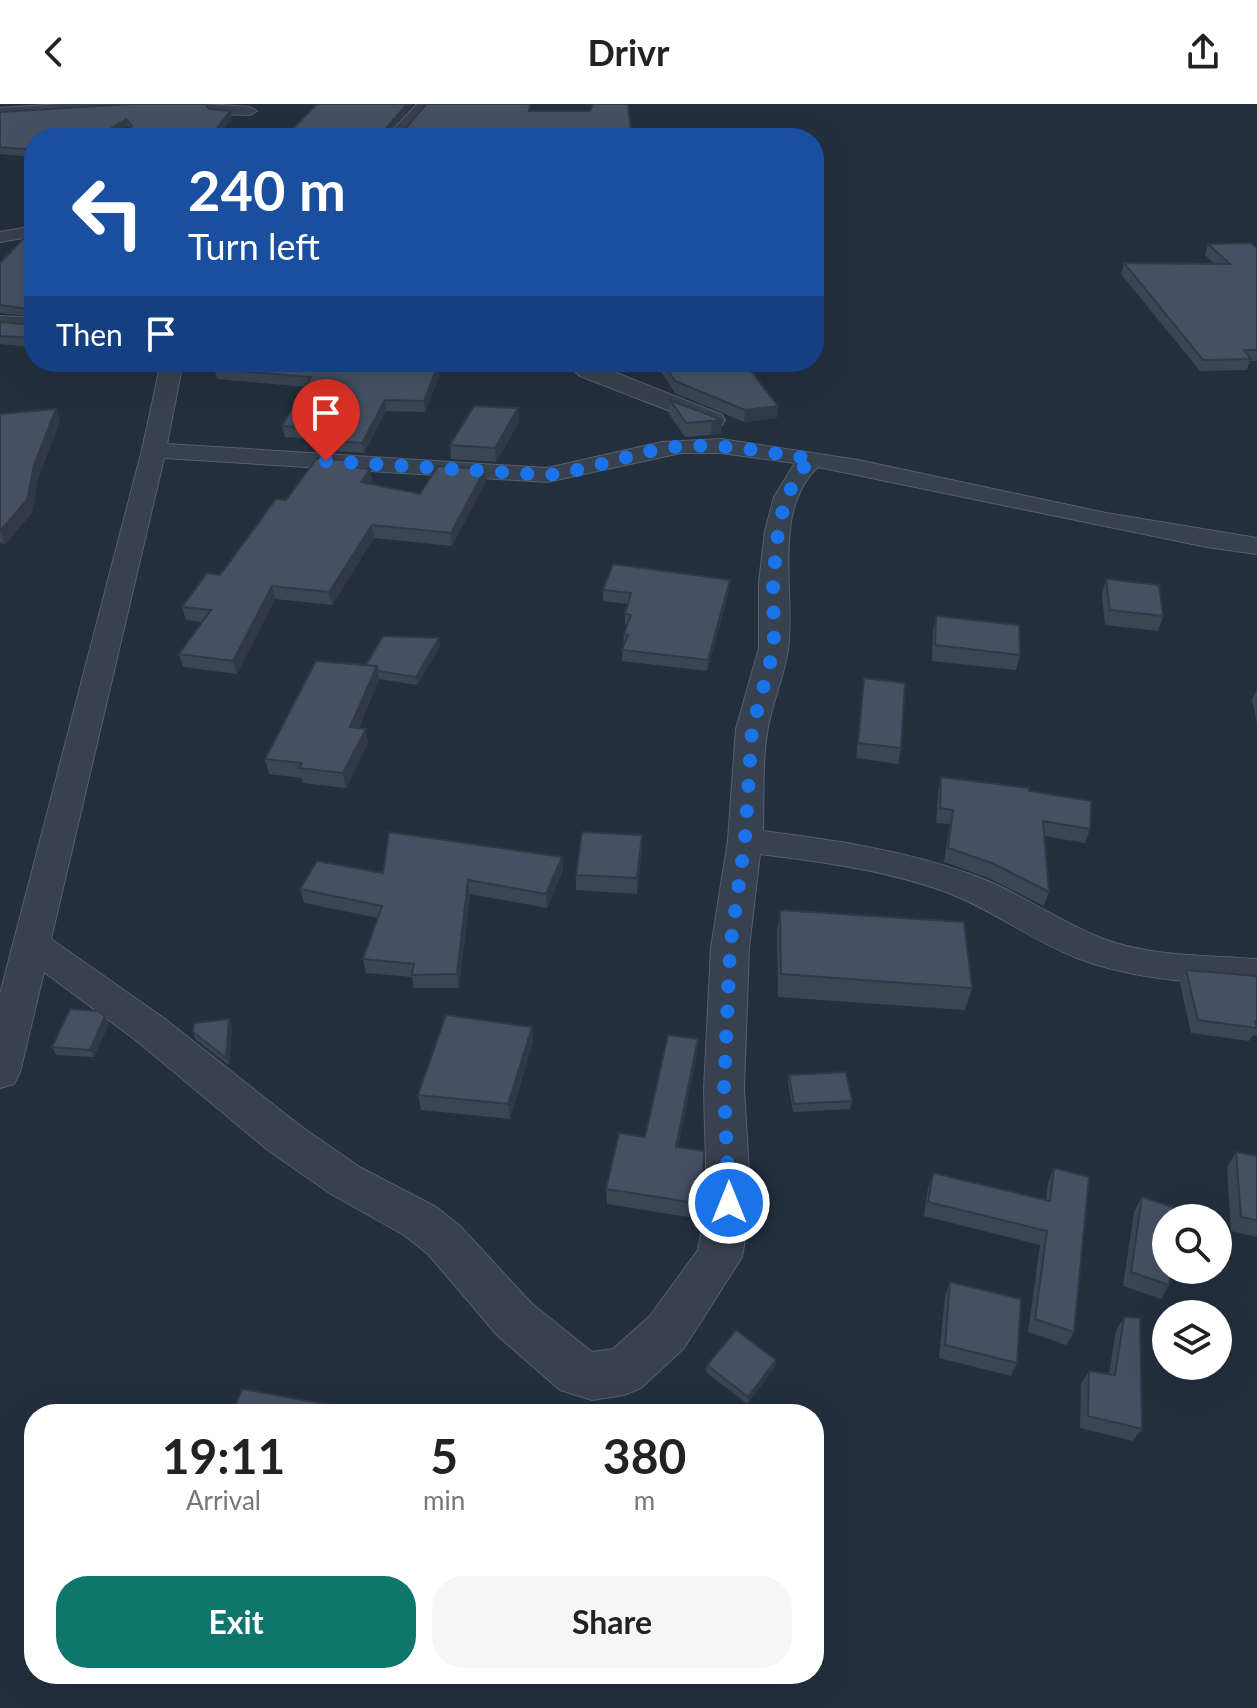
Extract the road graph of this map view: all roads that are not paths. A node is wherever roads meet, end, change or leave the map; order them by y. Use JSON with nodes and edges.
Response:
{"nodes":[{"id":1,"x":132,"y":104,"type":"edge"},
{"id":2,"x":214,"y":104,"type":"edge"},
{"id":3,"x":425,"y":104,"type":"edge"},
{"id":4,"x":252,"y":107,"type":"edge"},
{"id":5,"x":0,"y":112,"type":"edge"},
{"id":6,"x":245,"y":128,"type":"edge"},
{"id":7,"x":402,"y":128,"type":"edge"},
{"id":8,"x":24,"y":233,"type":"edge"},
{"id":9,"x":0,"y":237,"type":"edge"},
{"id":10,"x":0,"y":322,"type":"edge"},
{"id":11,"x":24,"y":323,"type":"edge"},
{"id":12,"x":170,"y":372,"type":"edge"},
{"id":13,"x":590,"y":372,"type":"edge"},
{"id":14,"x":753,"y":443,"type":"junction"},
{"id":15,"x":154,"y":450,"type":"junction"},
{"id":16,"x":813,"y":459,"type":"junction"},
{"id":17,"x":1257,"y":546,"type":"edge"},
{"id":18,"x":745,"y":840,"type":"junction"},
{"id":19,"x":31,"y":944,"type":"junction"},
{"id":20,"x":1257,"y":973,"type":"edge"},
{"id":21,"x":73,"y":978,"type":"junction"},
{"id":22,"x":21,"y":988,"type":"junction"},
{"id":23,"x":0,"y":1072,"type":"edge"}],
"edges":[{"from":1,"to":5,"type":"street"},
{"from":2,"to":4,"type":"street"},
{"from":3,"to":7,"type":"street"},
{"from":4,"to":6,"type":"street"},
{"from":8,"to":9,"type":"street"},
{"from":10,"to":11,"type":"street"},
{"from":12,"to":15,"type":"street"},
{"from":13,"to":14,"type":"street"},
{"from":14,"to":15,"type":"street"},
{"from":14,"to":16,"type":"street"},
{"from":15,"to":19,"type":"street"},
{"from":16,"to":17,"type":"street"},
{"from":16,"to":18,"type":"street"},
{"from":18,"to":20,"type":"street"},
{"from":18,"to":21,"type":"street"},
{"from":19,"to":21,"type":"street"},
{"from":19,"to":22,"type":"street"},
{"from":21,"to":22,"type":"street"},
{"from":22,"to":23,"type":"street"}]}
